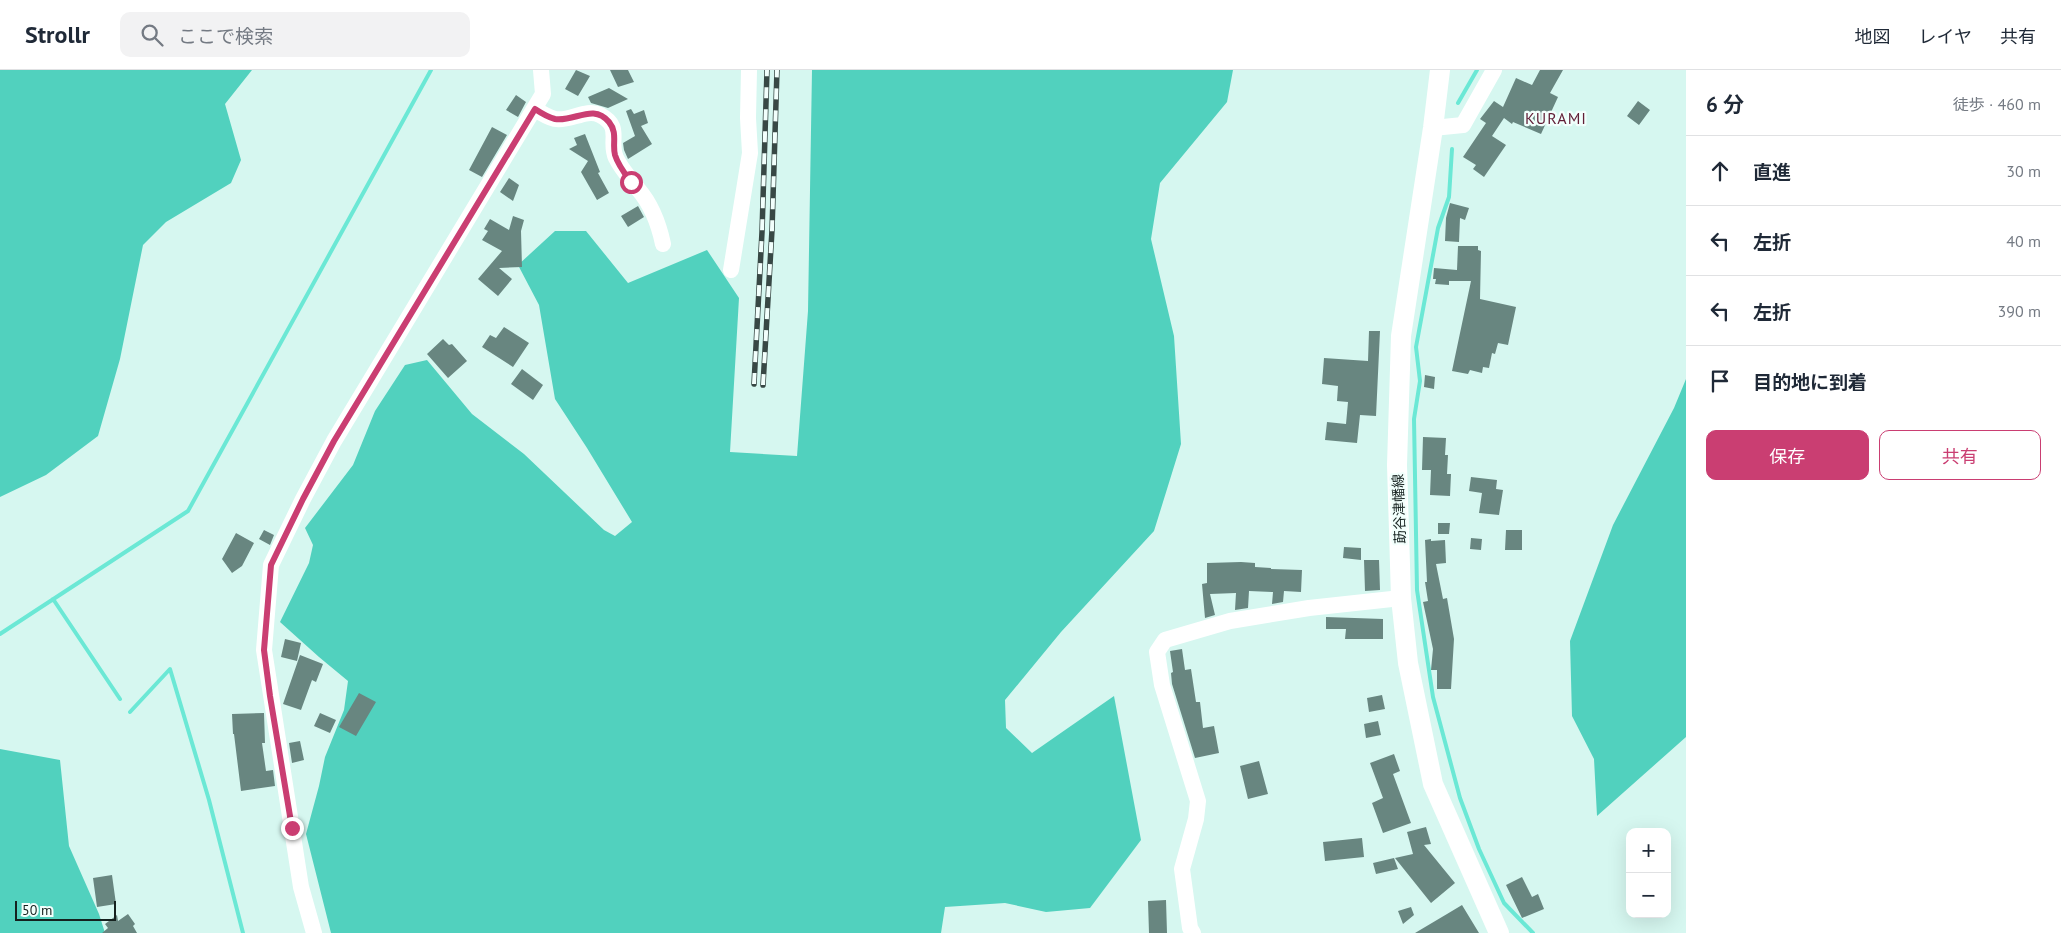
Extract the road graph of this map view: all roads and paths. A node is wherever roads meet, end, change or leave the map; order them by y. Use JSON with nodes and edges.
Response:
{"nodes":[{"id":1,"x":541,"y":70,"type":"edge"},
{"id":2,"x":749,"y":70,"type":"edge"},
{"id":3,"x":1440,"y":70,"type":"edge"},
{"id":4,"x":1494,"y":70,"type":"edge"},
{"id":5,"x":535,"y":109,"type":"junction"},
{"id":6,"x":1433,"y":128,"type":"junction"},
{"id":7,"x":663,"y":244,"type":"dead end"},
{"id":8,"x":730,"y":270,"type":"dead end"},
{"id":9,"x":1402,"y":598,"type":"junction"},
{"id":10,"x":314,"y":933,"type":"edge"},
{"id":11,"x":1193,"y":933,"type":"edge"},
{"id":12,"x":1499,"y":933,"type":"edge"}],
"edges":[{"from":1,"to":5,"type":"street"},
{"from":2,"to":8,"type":"street"},
{"from":3,"to":6,"type":"main road","name":"莇谷津幡線"},
{"from":4,"to":6,"type":"street"},
{"from":5,"to":7,"type":"street"},
{"from":5,"to":10,"type":"street"},
{"from":6,"to":9,"type":"main road","name":"莇谷津幡線"},
{"from":9,"to":11,"type":"street"},
{"from":9,"to":12,"type":"main road","name":"莇谷津幡線"}]}
